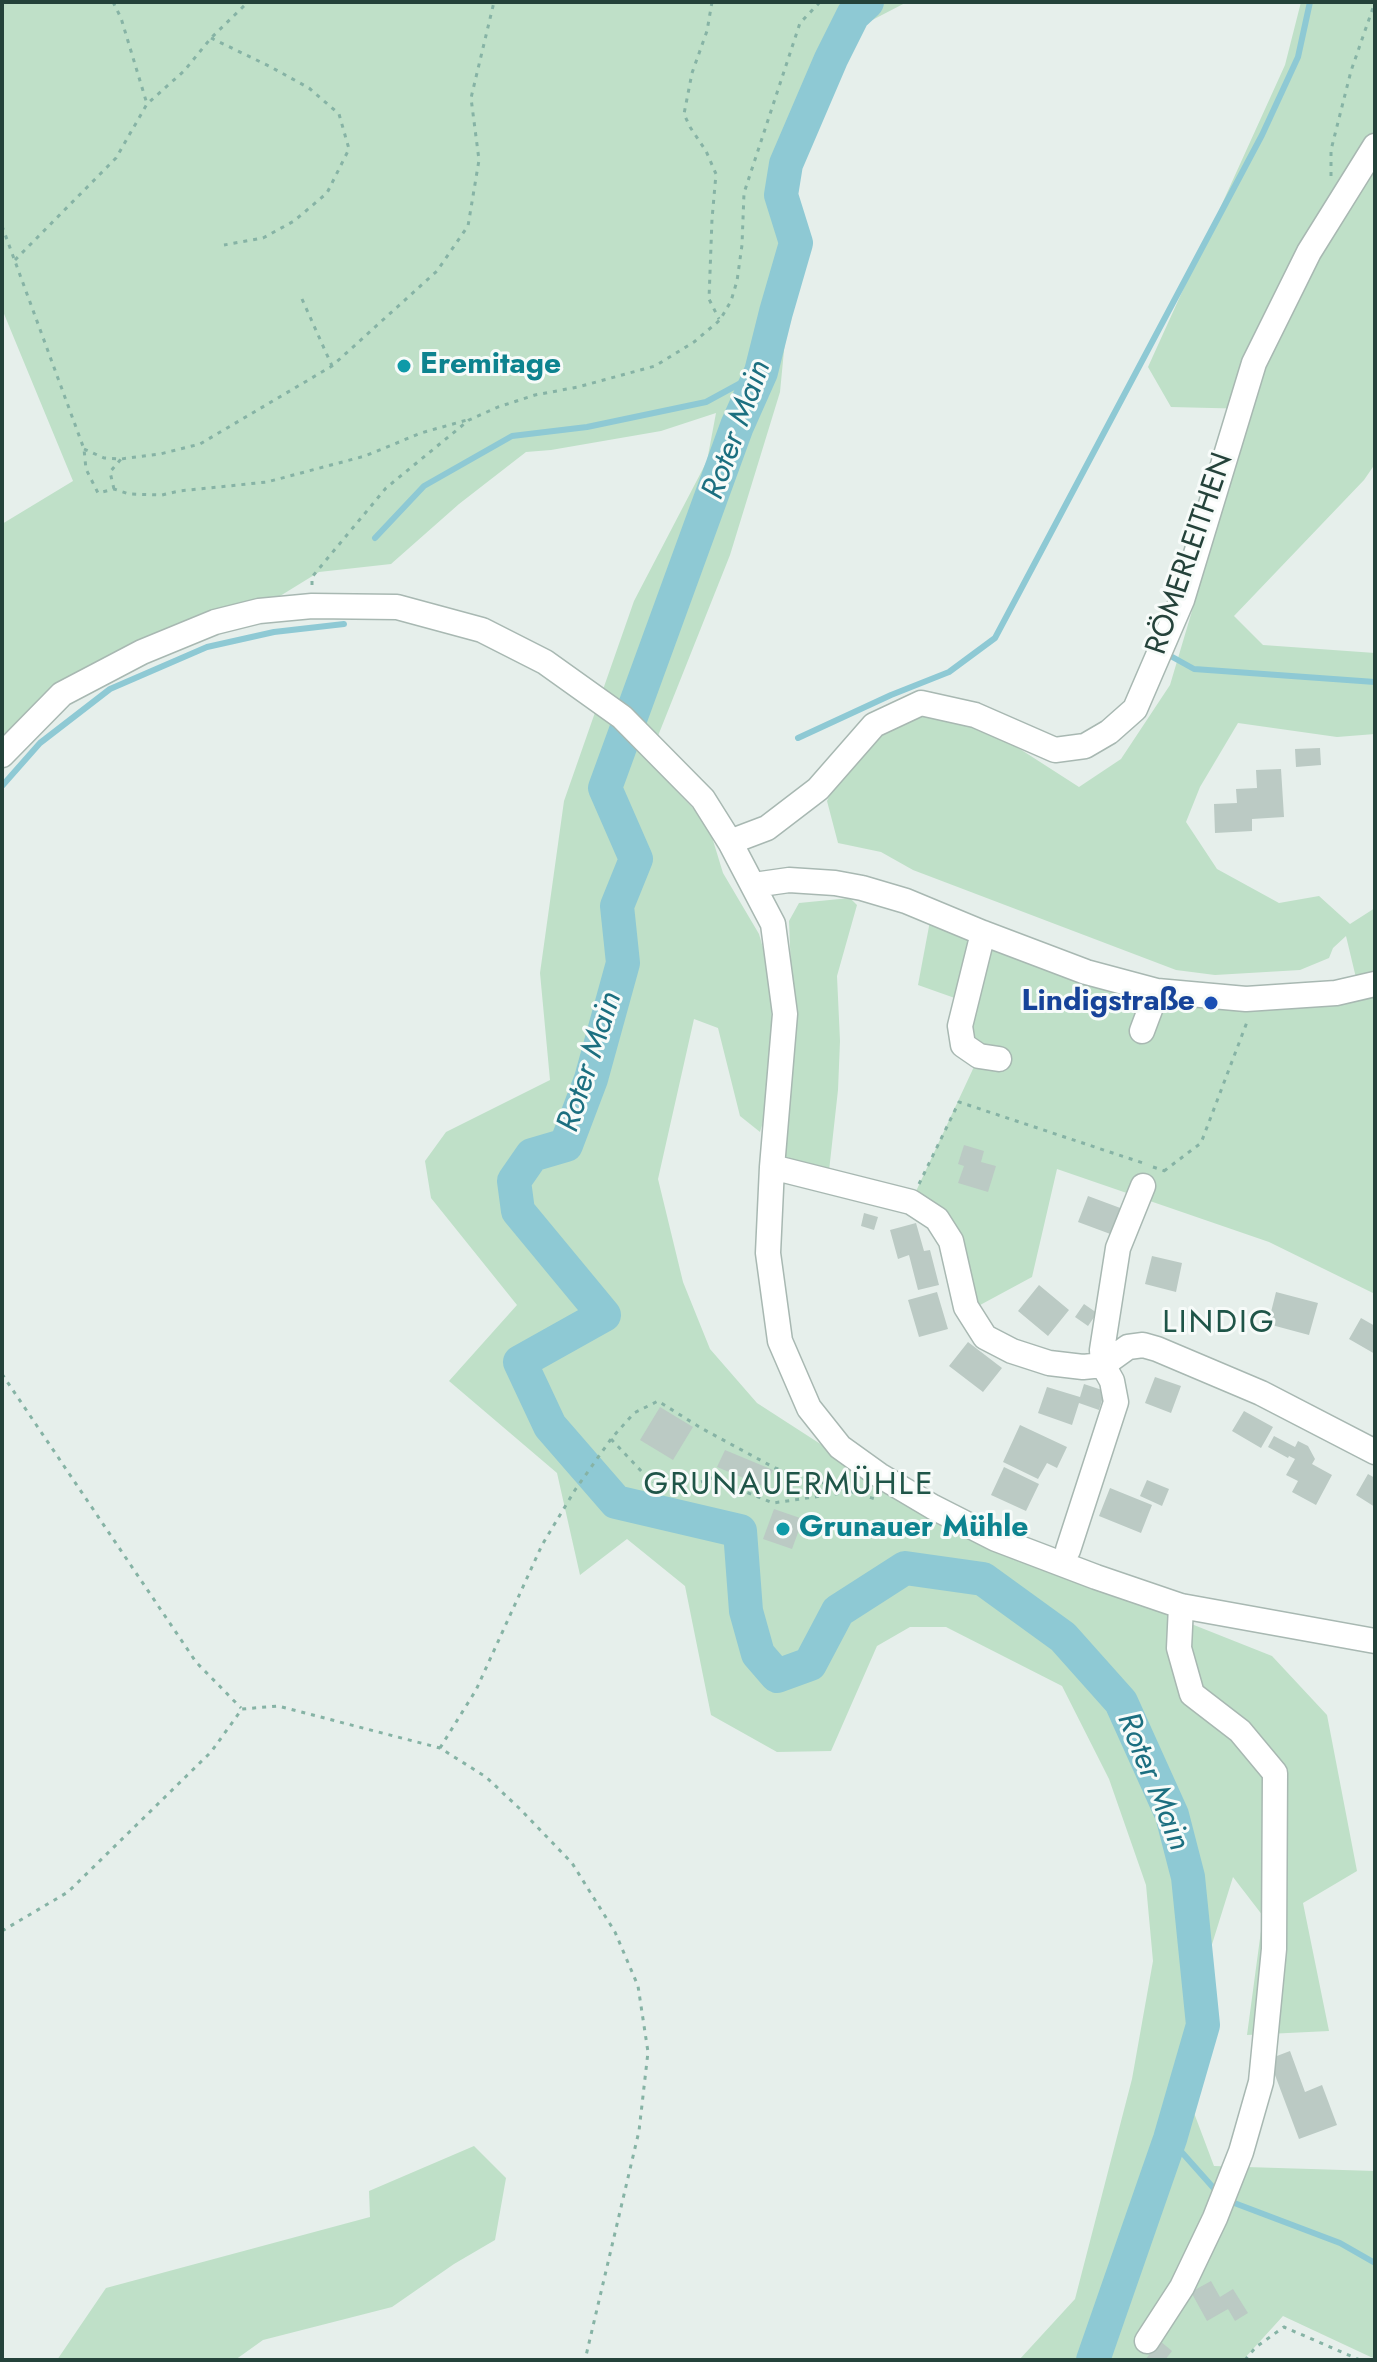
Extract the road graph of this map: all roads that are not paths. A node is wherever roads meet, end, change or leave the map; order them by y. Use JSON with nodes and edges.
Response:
{"nodes":[{"id":1,"x":1375,"y":146,"type":"edge"},
{"id":2,"x":2,"y":755,"type":"edge"},
{"id":3,"x":730,"y":842,"type":"junction"},
{"id":4,"x":754,"y":885,"type":"junction"},
{"id":5,"x":983,"y":933,"type":"junction"},
{"id":6,"x":1375,"y":984,"type":"edge"},
{"id":7,"x":1157,"y":991,"type":"junction"},
{"id":8,"x":1142,"y":1031,"type":"dead end"},
{"id":9,"x":999,"y":1059,"type":"dead end"},
{"id":10,"x":772,"y":1167,"type":"junction"},
{"id":11,"x":1143,"y":1186,"type":"road end"},
{"id":12,"x":1103,"y":1365,"type":"junction"},
{"id":13,"x":1375,"y":1452,"type":"edge"},
{"id":14,"x":1068,"y":1550,"type":"dead end"},
{"id":15,"x":1181,"y":1606,"type":"junction"},
{"id":16,"x":1375,"y":1641,"type":"edge"},
{"id":17,"x":1147,"y":2341,"type":"dead end"}],
"edges":[{"from":1,"to":3,"type":"street","name":"RÖMERLEITHEN"},
{"from":2,"to":3,"type":"street"},
{"from":3,"to":4,"type":"street"},
{"from":4,"to":5,"type":"street"},
{"from":4,"to":10,"type":"street"},
{"from":5,"to":7,"type":"street"},
{"from":5,"to":9,"type":"street"},
{"from":6,"to":7,"type":"street"},
{"from":7,"to":8,"type":"street"},
{"from":10,"to":12,"type":"street"},
{"from":10,"to":15,"type":"street"},
{"from":11,"to":12,"type":"street"},
{"from":12,"to":13,"type":"street"},
{"from":12,"to":14,"type":"street"},
{"from":15,"to":16,"type":"street"},
{"from":15,"to":17,"type":"street"}]}
